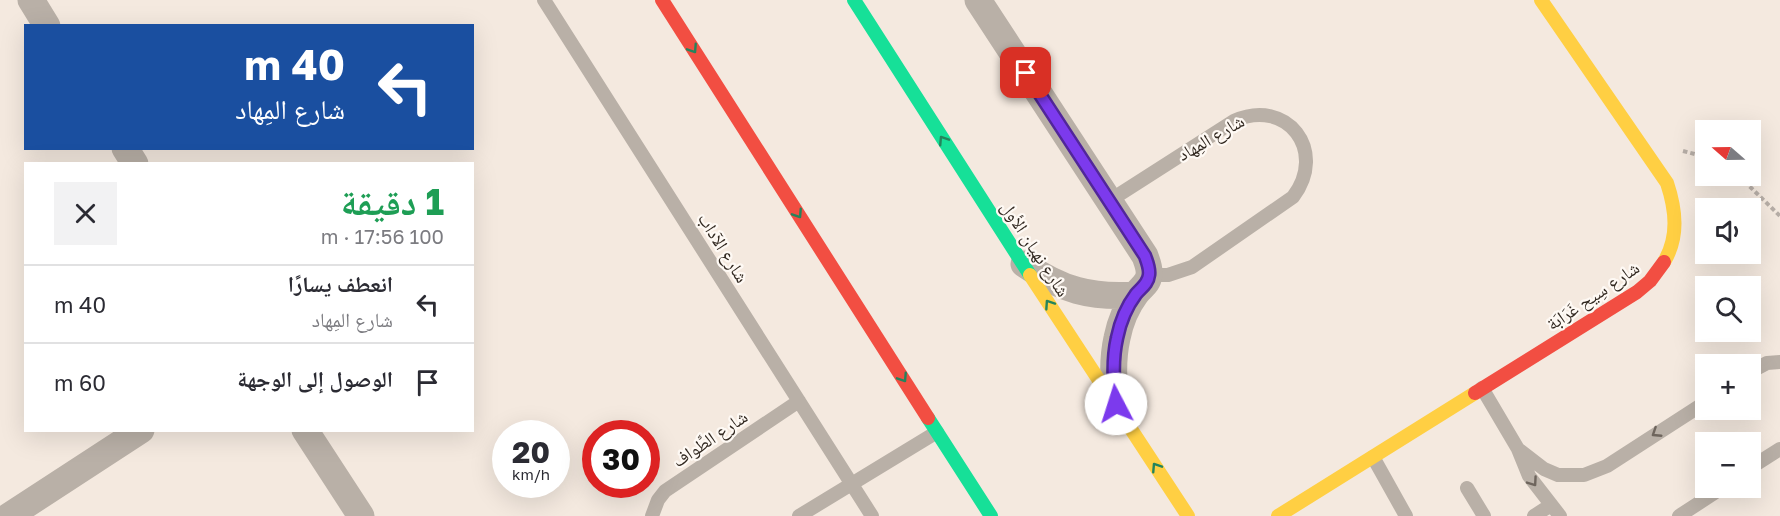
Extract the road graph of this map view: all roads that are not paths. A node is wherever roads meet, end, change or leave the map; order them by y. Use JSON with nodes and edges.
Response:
{"nodes":[{"id":1,"x":31,"y":0,"type":"edge"},
{"id":2,"x":544,"y":0,"type":"edge"},
{"id":3,"x":662,"y":0,"type":"edge"},
{"id":4,"x":854,"y":0,"type":"edge"},
{"id":5,"x":978,"y":0,"type":"edge"},
{"id":6,"x":1541,"y":0,"type":"edge"},
{"id":7,"x":46,"y":24,"type":"edge"},
{"id":8,"x":1109,"y":201,"type":"junction"},
{"id":9,"x":1021,"y":262,"type":"junction"},
{"id":10,"x":1142,"y":285,"type":"junction"},
{"id":11,"x":1780,"y":362,"type":"edge"},
{"id":12,"x":1761,"y":366,"type":"edge"},
{"id":13,"x":1482,"y":388,"type":"junction"},
{"id":14,"x":799,"y":401,"type":"junction"},
{"id":15,"x":1116,"y":404,"type":"junction"},
{"id":16,"x":1695,"y":409,"type":"edge"},
{"id":17,"x":138,"y":432,"type":"edge"},
{"id":18,"x":306,"y":432,"type":"edge"},
{"id":19,"x":938,"y":432,"type":"junction"},
{"id":20,"x":1518,"y":449,"type":"junction"},
{"id":21,"x":1780,"y":449,"type":"edge"},
{"id":22,"x":1373,"y":457,"type":"junction"},
{"id":23,"x":1761,"y":461,"type":"edge"},
{"id":24,"x":851,"y":483,"type":"junction"},
{"id":25,"x":1467,"y":488,"type":"dead end"},
{"id":26,"x":1707,"y":498,"type":"edge"},
{"id":27,"x":1556,"y":511,"type":"edge"},
{"id":28,"x":1402,"y":512,"type":"edge"},
{"id":29,"x":9,"y":516,"type":"edge"},
{"id":30,"x":361,"y":516,"type":"edge"},
{"id":31,"x":652,"y":516,"type":"edge"},
{"id":32,"x":799,"y":516,"type":"edge"},
{"id":33,"x":872,"y":516,"type":"edge"},
{"id":34,"x":992,"y":516,"type":"edge"},
{"id":35,"x":1188,"y":516,"type":"edge"},
{"id":36,"x":1278,"y":516,"type":"edge"},
{"id":37,"x":1484,"y":516,"type":"edge"},
{"id":38,"x":1534,"y":516,"type":"edge"},
{"id":39,"x":1679,"y":516,"type":"edge"}],
"edges":[{"from":1,"to":7,"type":"street"},
{"from":2,"to":14,"type":"lane","name":"شارع الآداب"},
{"from":3,"to":19,"type":"main road","one_way":true},
{"from":9,"to":4,"type":"main road","name":"شارع نهيان الأول","one_way":true},
{"from":5,"to":8,"type":"street"},
{"from":6,"to":13,"type":"main road","name":"شارع سِيح غَرَابَة"},
{"from":8,"to":10,"type":"street"},
{"from":8,"to":10,"type":"lane","name":"شارع المِهاد"},
{"from":9,"to":10,"type":"street","name":"شارع المِهاد"},
{"from":15,"to":9,"type":"main road","name":"شارع نهيان الأول","one_way":true},
{"from":10,"to":15,"type":"street"},
{"from":11,"to":12,"type":"lane"},
{"from":13,"to":20,"type":"lane"},
{"from":13,"to":22,"type":"main road","name":"شارع سِيح غَرَابَة"},
{"from":14,"to":24,"type":"lane","name":"شارع الآداب"},
{"from":14,"to":31,"type":"lane","name":"شارع الطَّواف"},
{"from":35,"to":15,"type":"main road","name":"شارع نهيان الأول","one_way":true},
{"from":16,"to":20,"type":"lane","one_way":true},
{"from":17,"to":29,"type":"street"},
{"from":18,"to":30,"type":"street"},
{"from":19,"to":24,"type":"lane"},
{"from":19,"to":34,"type":"main road"},
{"from":20,"to":27,"type":"lane","one_way":true},
{"from":21,"to":23,"type":"lane"},
{"from":22,"to":28,"type":"lane"},
{"from":22,"to":36,"type":"main road","name":"شارع سِيح غَرَابَة"},
{"from":24,"to":32,"type":"lane"},
{"from":24,"to":33,"type":"lane","name":"شارع الآداب"},
{"from":25,"to":37,"type":"lane"},
{"from":26,"to":39,"type":"lane"},
{"from":27,"to":38,"type":"lane"}]}
